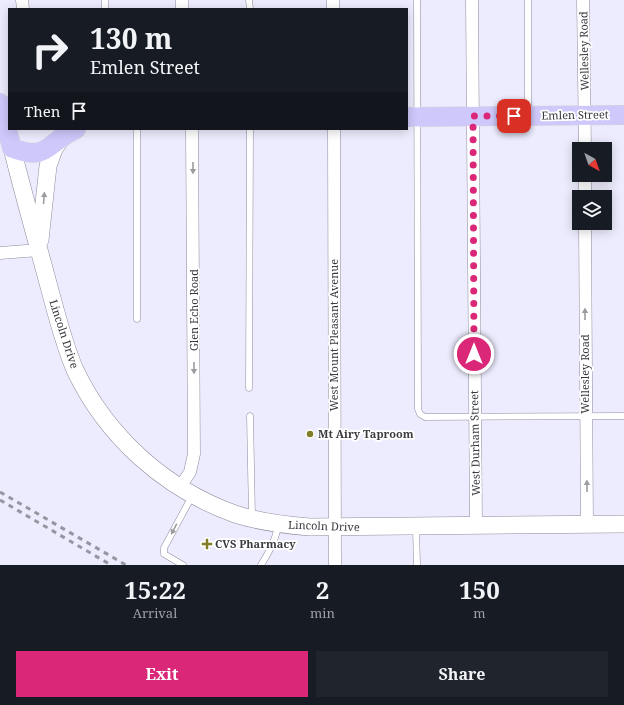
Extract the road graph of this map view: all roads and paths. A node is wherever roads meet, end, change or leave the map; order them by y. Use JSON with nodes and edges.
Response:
{"nodes":[{"id":1,"x":416,"y":0,"type":"edge"},
{"id":2,"x":472,"y":0,"type":"edge"},
{"id":3,"x":528,"y":0,"type":"edge"},
{"id":4,"x":583,"y":0,"type":"edge"},
{"id":5,"x":8,"y":91,"type":"edge"},
{"id":6,"x":0,"y":98,"type":"edge"},
{"id":7,"x":0,"y":103,"type":"edge"},
{"id":8,"x":584,"y":115,"type":"junction"},
{"id":9,"x":624,"y":115,"type":"edge"},
{"id":10,"x":412,"y":116,"type":"edge"},
{"id":11,"x":473,"y":116,"type":"junction"},
{"id":12,"x":528,"y":116,"type":"junction"},
{"id":13,"x":137,"y":130,"type":"edge"},
{"id":14,"x":192,"y":130,"type":"edge"},
{"id":15,"x":250,"y":130,"type":"edge"},
{"id":16,"x":334,"y":130,"type":"edge"},
{"id":17,"x":67,"y":132,"type":"edge"},
{"id":18,"x":584,"y":142,"type":"edge"},
{"id":19,"x":12,"y":148,"type":"junction"},
{"id":20,"x":585,"y":230,"type":"edge"},
{"id":21,"x":39,"y":250,"type":"junction"},
{"id":22,"x":0,"y":253,"type":"edge"},
{"id":23,"x":137,"y":319,"type":"dead end"},
{"id":24,"x":249,"y":388,"type":"dead end"},
{"id":25,"x":250,"y":416,"type":"dead end"},
{"id":26,"x":586,"y":416,"type":"junction"},
{"id":27,"x":624,"y":416,"type":"edge"},
{"id":28,"x":474,"y":417,"type":"junction"},
{"id":29,"x":187,"y":491,"type":"junction"},
{"id":30,"x":252,"y":518,"type":"junction"},
{"id":31,"x":278,"y":524,"type":"junction"},
{"id":32,"x":624,"y":524,"type":"edge"},
{"id":33,"x":587,"y":525,"type":"junction"},
{"id":34,"x":416,"y":526,"type":"junction"},
{"id":35,"x":476,"y":526,"type":"junction"},
{"id":36,"x":335,"y":527,"type":"junction"},
{"id":37,"x":183,"y":565,"type":"edge"},
{"id":38,"x":261,"y":565,"type":"edge"},
{"id":39,"x":335,"y":565,"type":"edge"},
{"id":40,"x":416,"y":565,"type":"edge"}],
"edges":[{"from":1,"to":10,"type":"lane"},
{"from":2,"to":11,"type":"street","name":"West Durham Street"},
{"from":3,"to":12,"type":"lane"},
{"from":4,"to":8,"type":"street","name":"Wellesley Road"},
{"from":5,"to":6,"type":"main road"},
{"from":7,"to":19,"type":"main road","name":"Lincoln Drive"},
{"from":8,"to":9,"type":"main road","name":"Emlen Street"},
{"from":8,"to":12,"type":"main road","name":"Emlen Street"},
{"from":8,"to":18,"type":"street","name":"Wellesley Road"},
{"from":10,"to":11,"type":"main road","name":"Emlen Street"},
{"from":10,"to":28,"type":"lane"},
{"from":11,"to":12,"type":"main road","name":"Emlen Street"},
{"from":11,"to":28,"type":"street","name":"West Durham Street"},
{"from":13,"to":23,"type":"lane"},
{"from":14,"to":29,"type":"street","name":"Glen Echo Road","one_way":true},
{"from":15,"to":24,"type":"lane"},
{"from":16,"to":36,"type":"street","name":"West Mount Pleasant Avenue"},
{"from":17,"to":19,"type":"main road"},
{"from":21,"to":17,"type":"main road","one_way":true},
{"from":19,"to":21,"type":"main road","name":"Lincoln Drive"},
{"from":26,"to":20,"type":"street","name":"Wellesley Road","one_way":true},
{"from":21,"to":22,"type":"street"},
{"from":21,"to":29,"type":"main road","name":"Lincoln Drive"},
{"from":25,"to":30,"type":"lane"},
{"from":26,"to":27,"type":"lane"},
{"from":26,"to":28,"type":"lane"},
{"from":33,"to":26,"type":"street","name":"Wellesley Road","one_way":true},
{"from":28,"to":35,"type":"street","name":"West Durham Street"},
{"from":29,"to":30,"type":"main road","name":"Lincoln Drive"},
{"from":29,"to":37,"type":"lane","one_way":true},
{"from":30,"to":31,"type":"main road","name":"Lincoln Drive"},
{"from":31,"to":36,"type":"main road","name":"Lincoln Drive"},
{"from":31,"to":38,"type":"lane"},
{"from":32,"to":33,"type":"main road","name":"Lincoln Drive"},
{"from":33,"to":35,"type":"main road","name":"Lincoln Drive"},
{"from":34,"to":35,"type":"main road","name":"Lincoln Drive"},
{"from":34,"to":36,"type":"main road","name":"Lincoln Drive"},
{"from":34,"to":40,"type":"lane"},
{"from":36,"to":39,"type":"street","name":"West Mount Pleasant Avenue"}]}
